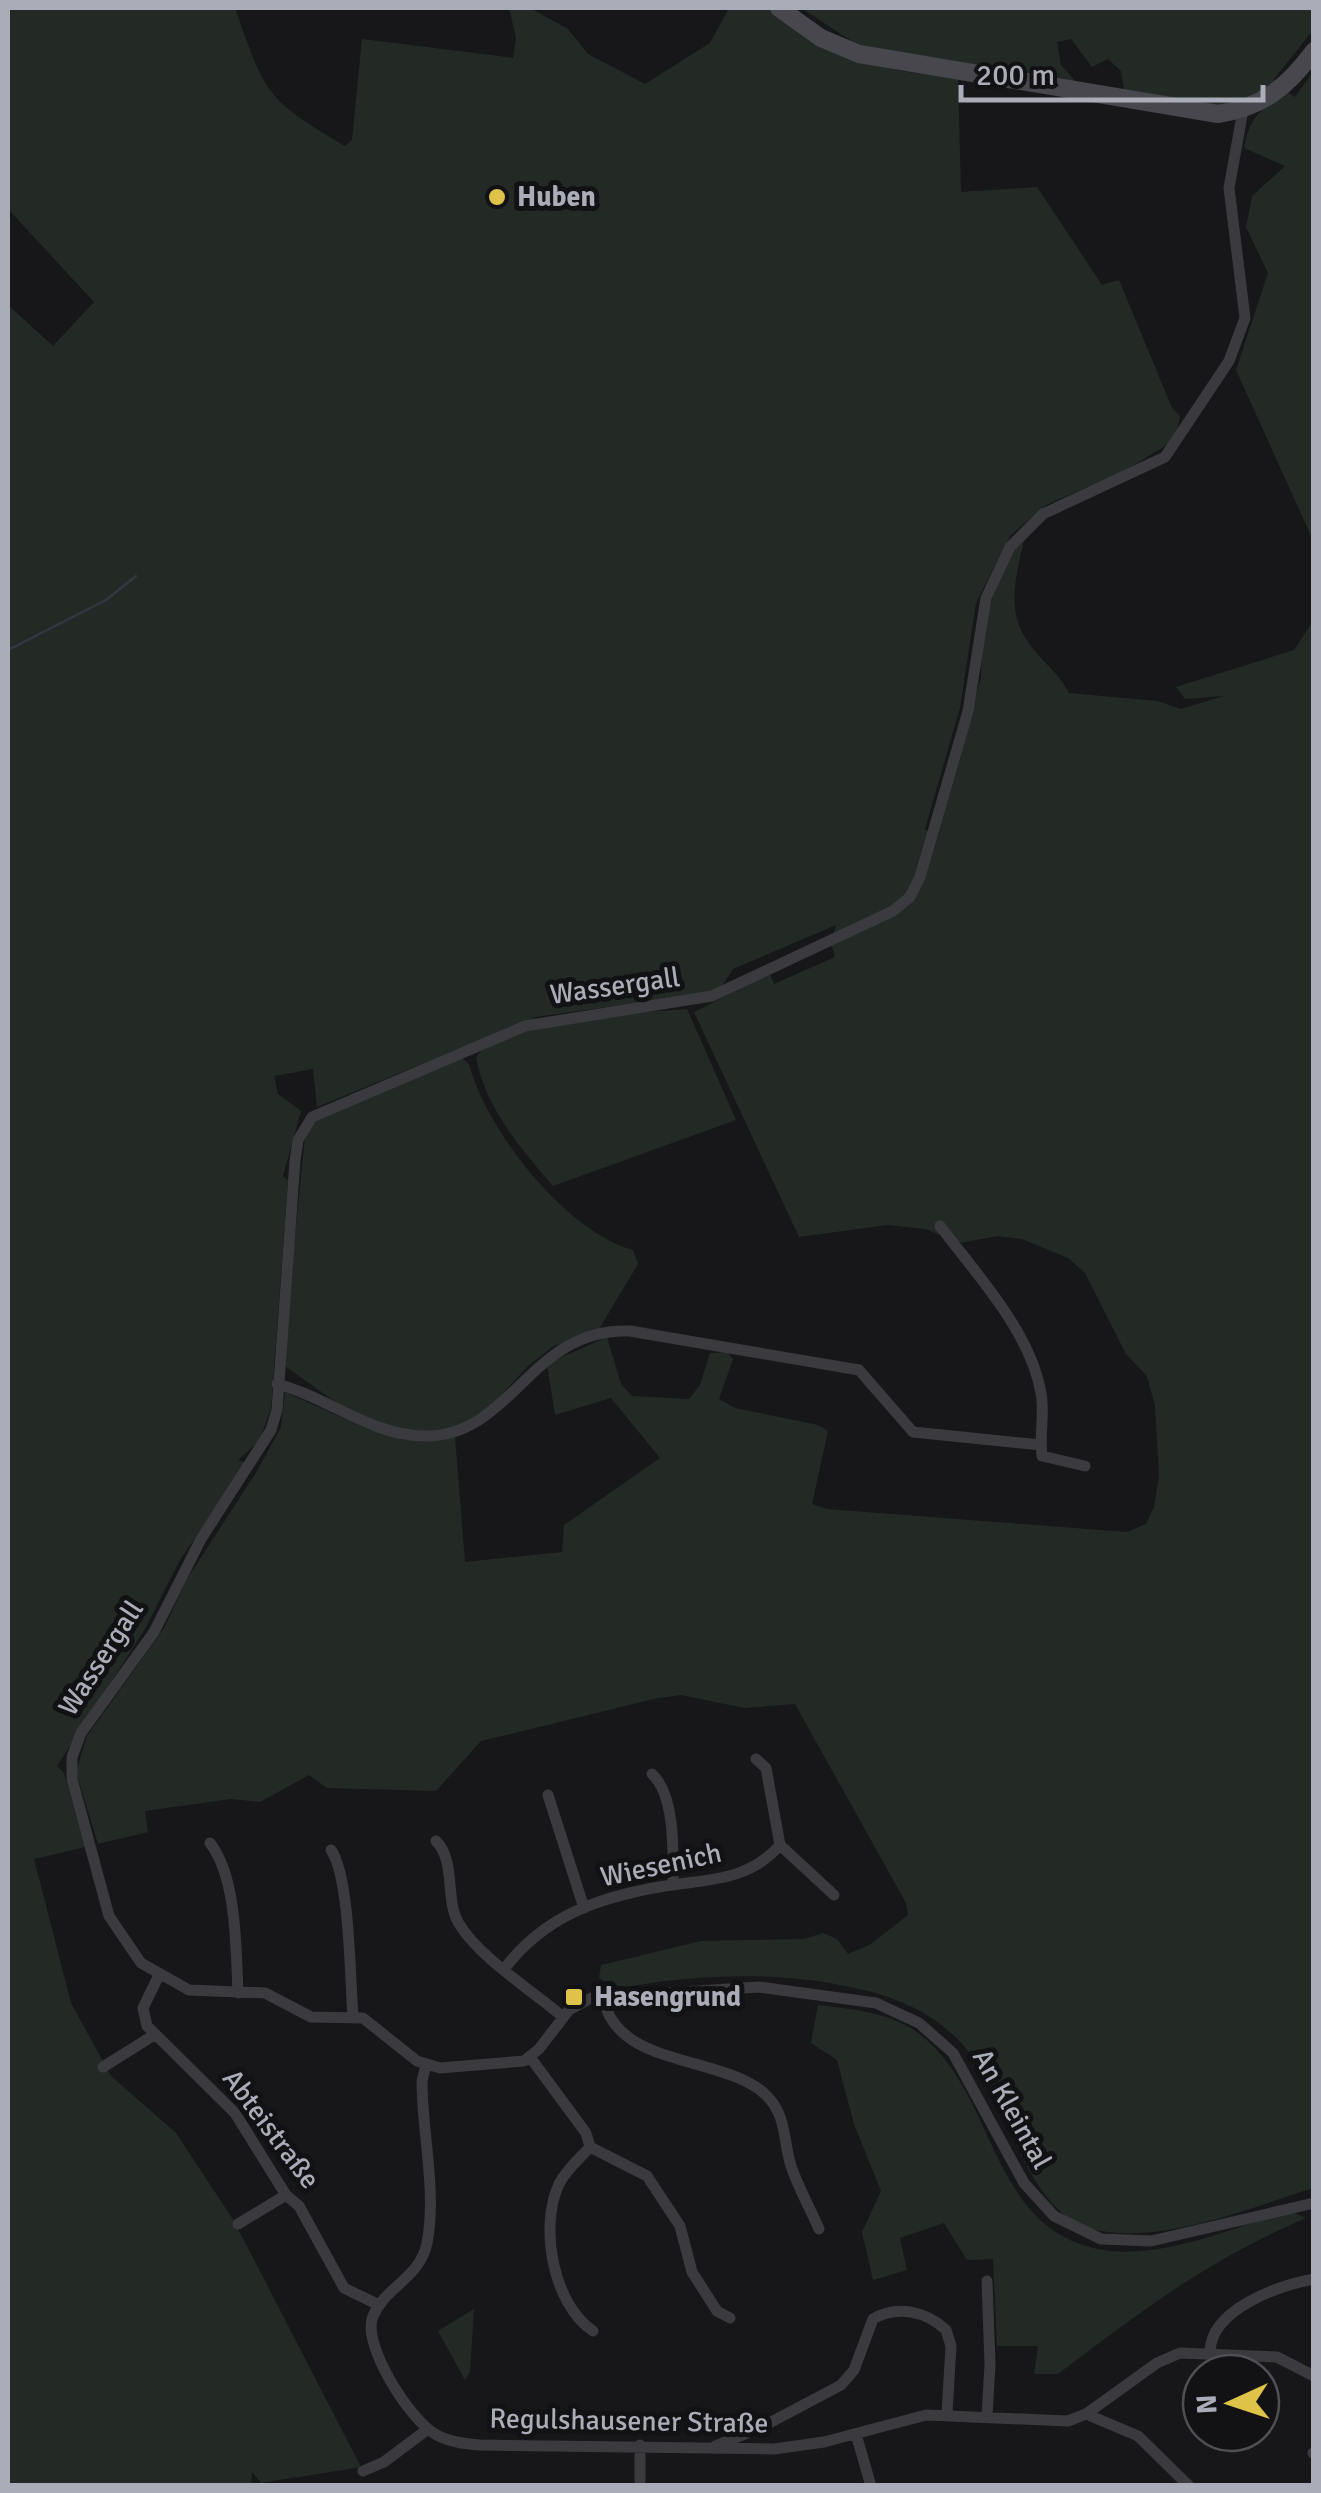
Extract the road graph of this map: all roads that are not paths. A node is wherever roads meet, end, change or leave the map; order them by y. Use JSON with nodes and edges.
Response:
{"nodes":[{"id":1,"x":779,"y":8,"type":"edge"},
{"id":2,"x":1314,"y":50,"type":"edge"},
{"id":3,"x":1243,"y":110,"type":"junction"},
{"id":4,"x":940,"y":1226,"type":"dead end"},
{"id":5,"x":277,"y":1384,"type":"junction"},
{"id":6,"x":1041,"y":1445,"type":"junction"},
{"id":7,"x":1085,"y":1466,"type":"dead end"},
{"id":8,"x":756,"y":1759,"type":"dead end"},
{"id":9,"x":652,"y":1774,"type":"dead end"},
{"id":10,"x":548,"y":1795,"type":"dead end"},
{"id":11,"x":436,"y":1841,"type":"dead end"},
{"id":12,"x":210,"y":1843,"type":"dead end"},
{"id":13,"x":780,"y":1845,"type":"junction"},
{"id":14,"x":331,"y":1850,"type":"dead end"},
{"id":15,"x":673,"y":1885,"type":"junction"},
{"id":16,"x":834,"y":1895,"type":"dead end"},
{"id":17,"x":584,"y":1908,"type":"junction"},
{"id":18,"x":505,"y":1968,"type":"junction"},
{"id":19,"x":158,"y":1977,"type":"junction"},
{"id":20,"x":238,"y":1993,"type":"junction"},
{"id":21,"x":603,"y":1997,"type":"junction"},
{"id":22,"x":563,"y":2016,"type":"junction"},
{"id":23,"x":353,"y":2017,"type":"junction"},
{"id":24,"x":154,"y":2035,"type":"junction"},
{"id":25,"x":530,"y":2057,"type":"junction"},
{"id":26,"x":426,"y":2066,"type":"junction"},
{"id":27,"x":103,"y":2067,"type":"dead end"},
{"id":28,"x":590,"y":2147,"type":"junction"},
{"id":29,"x":286,"y":2195,"type":"junction"},
{"id":30,"x":1314,"y":2203,"type":"edge"},
{"id":31,"x":238,"y":2224,"type":"dead end"},
{"id":32,"x":819,"y":2229,"type":"dead end"},
{"id":33,"x":1314,"y":2279,"type":"edge"},
{"id":34,"x":987,"y":2281,"type":"dead end"},
{"id":35,"x":379,"y":2306,"type":"junction"},
{"id":36,"x":730,"y":2318,"type":"dead end"},
{"id":37,"x":593,"y":2330,"type":"dead end"},
{"id":38,"x":1210,"y":2351,"type":"junction"},
{"id":39,"x":1314,"y":2376,"type":"edge"},
{"id":40,"x":946,"y":2414,"type":"junction"},
{"id":41,"x":1086,"y":2414,"type":"junction"},
{"id":42,"x":987,"y":2416,"type":"junction"},
{"id":43,"x":428,"y":2429,"type":"junction"},
{"id":44,"x":856,"y":2434,"type":"junction"},
{"id":45,"x":640,"y":2445,"type":"junction"},
{"id":46,"x":715,"y":2446,"type":"junction"},
{"id":47,"x":363,"y":2471,"type":"dead end"},
{"id":48,"x":640,"y":2486,"type":"edge"},
{"id":49,"x":871,"y":2486,"type":"edge"},
{"id":50,"x":1188,"y":2486,"type":"edge"}],
"edges":[{"from":1,"to":3,"type":"street"},
{"from":2,"to":3,"type":"street"},
{"from":3,"to":5,"type":"street","name":"Wassergall"},
{"from":4,"to":6,"type":"street"},
{"from":5,"to":6,"type":"street"},
{"from":5,"to":19,"type":"street","name":"Wassergall"},
{"from":6,"to":7,"type":"street"},
{"from":8,"to":13,"type":"street"},
{"from":9,"to":15,"type":"street"},
{"from":10,"to":17,"type":"street"},
{"from":11,"to":18,"type":"street"},
{"from":12,"to":20,"type":"street"},
{"from":13,"to":15,"type":"street","name":"Wiesenich"},
{"from":13,"to":16,"type":"street"},
{"from":14,"to":23,"type":"street"},
{"from":15,"to":17,"type":"street","name":"Wiesenich"},
{"from":17,"to":18,"type":"street","name":"Wiesenich"},
{"from":18,"to":22,"type":"street"},
{"from":19,"to":20,"type":"street"},
{"from":19,"to":24,"type":"street"},
{"from":20,"to":23,"type":"street"},
{"from":21,"to":22,"type":"street"},
{"from":21,"to":30,"type":"street","name":"An Kleintal"},
{"from":21,"to":32,"type":"street"},
{"from":22,"to":25,"type":"street"},
{"from":23,"to":26,"type":"street"},
{"from":24,"to":27,"type":"street"},
{"from":24,"to":29,"type":"street","name":"Abteistraße"},
{"from":25,"to":26,"type":"street"},
{"from":25,"to":28,"type":"street"},
{"from":26,"to":35,"type":"street"},
{"from":28,"to":36,"type":"street"},
{"from":28,"to":37,"type":"street"},
{"from":29,"to":31,"type":"street"},
{"from":29,"to":35,"type":"street","name":"Abteistraße"},
{"from":33,"to":38,"type":"street"},
{"from":34,"to":42,"type":"street"},
{"from":35,"to":43,"type":"street"},
{"from":38,"to":39,"type":"street","name":"Regulshausener Straße"},
{"from":38,"to":41,"type":"street","name":"Regulshausener Straße"},
{"from":40,"to":42,"type":"street","name":"Regulshausener Straße"},
{"from":40,"to":44,"type":"street","name":"Regulshausener Straße"},
{"from":40,"to":46,"type":"street"},
{"from":41,"to":42,"type":"street","name":"Regulshausener Straße"},
{"from":41,"to":50,"type":"street"},
{"from":43,"to":45,"type":"street","name":"Regulshausener Straße"},
{"from":43,"to":47,"type":"street"},
{"from":44,"to":46,"type":"street","name":"Regulshausener Straße"},
{"from":44,"to":49,"type":"street"},
{"from":45,"to":46,"type":"street","name":"Regulshausener Straße"},
{"from":45,"to":48,"type":"street"}]}
